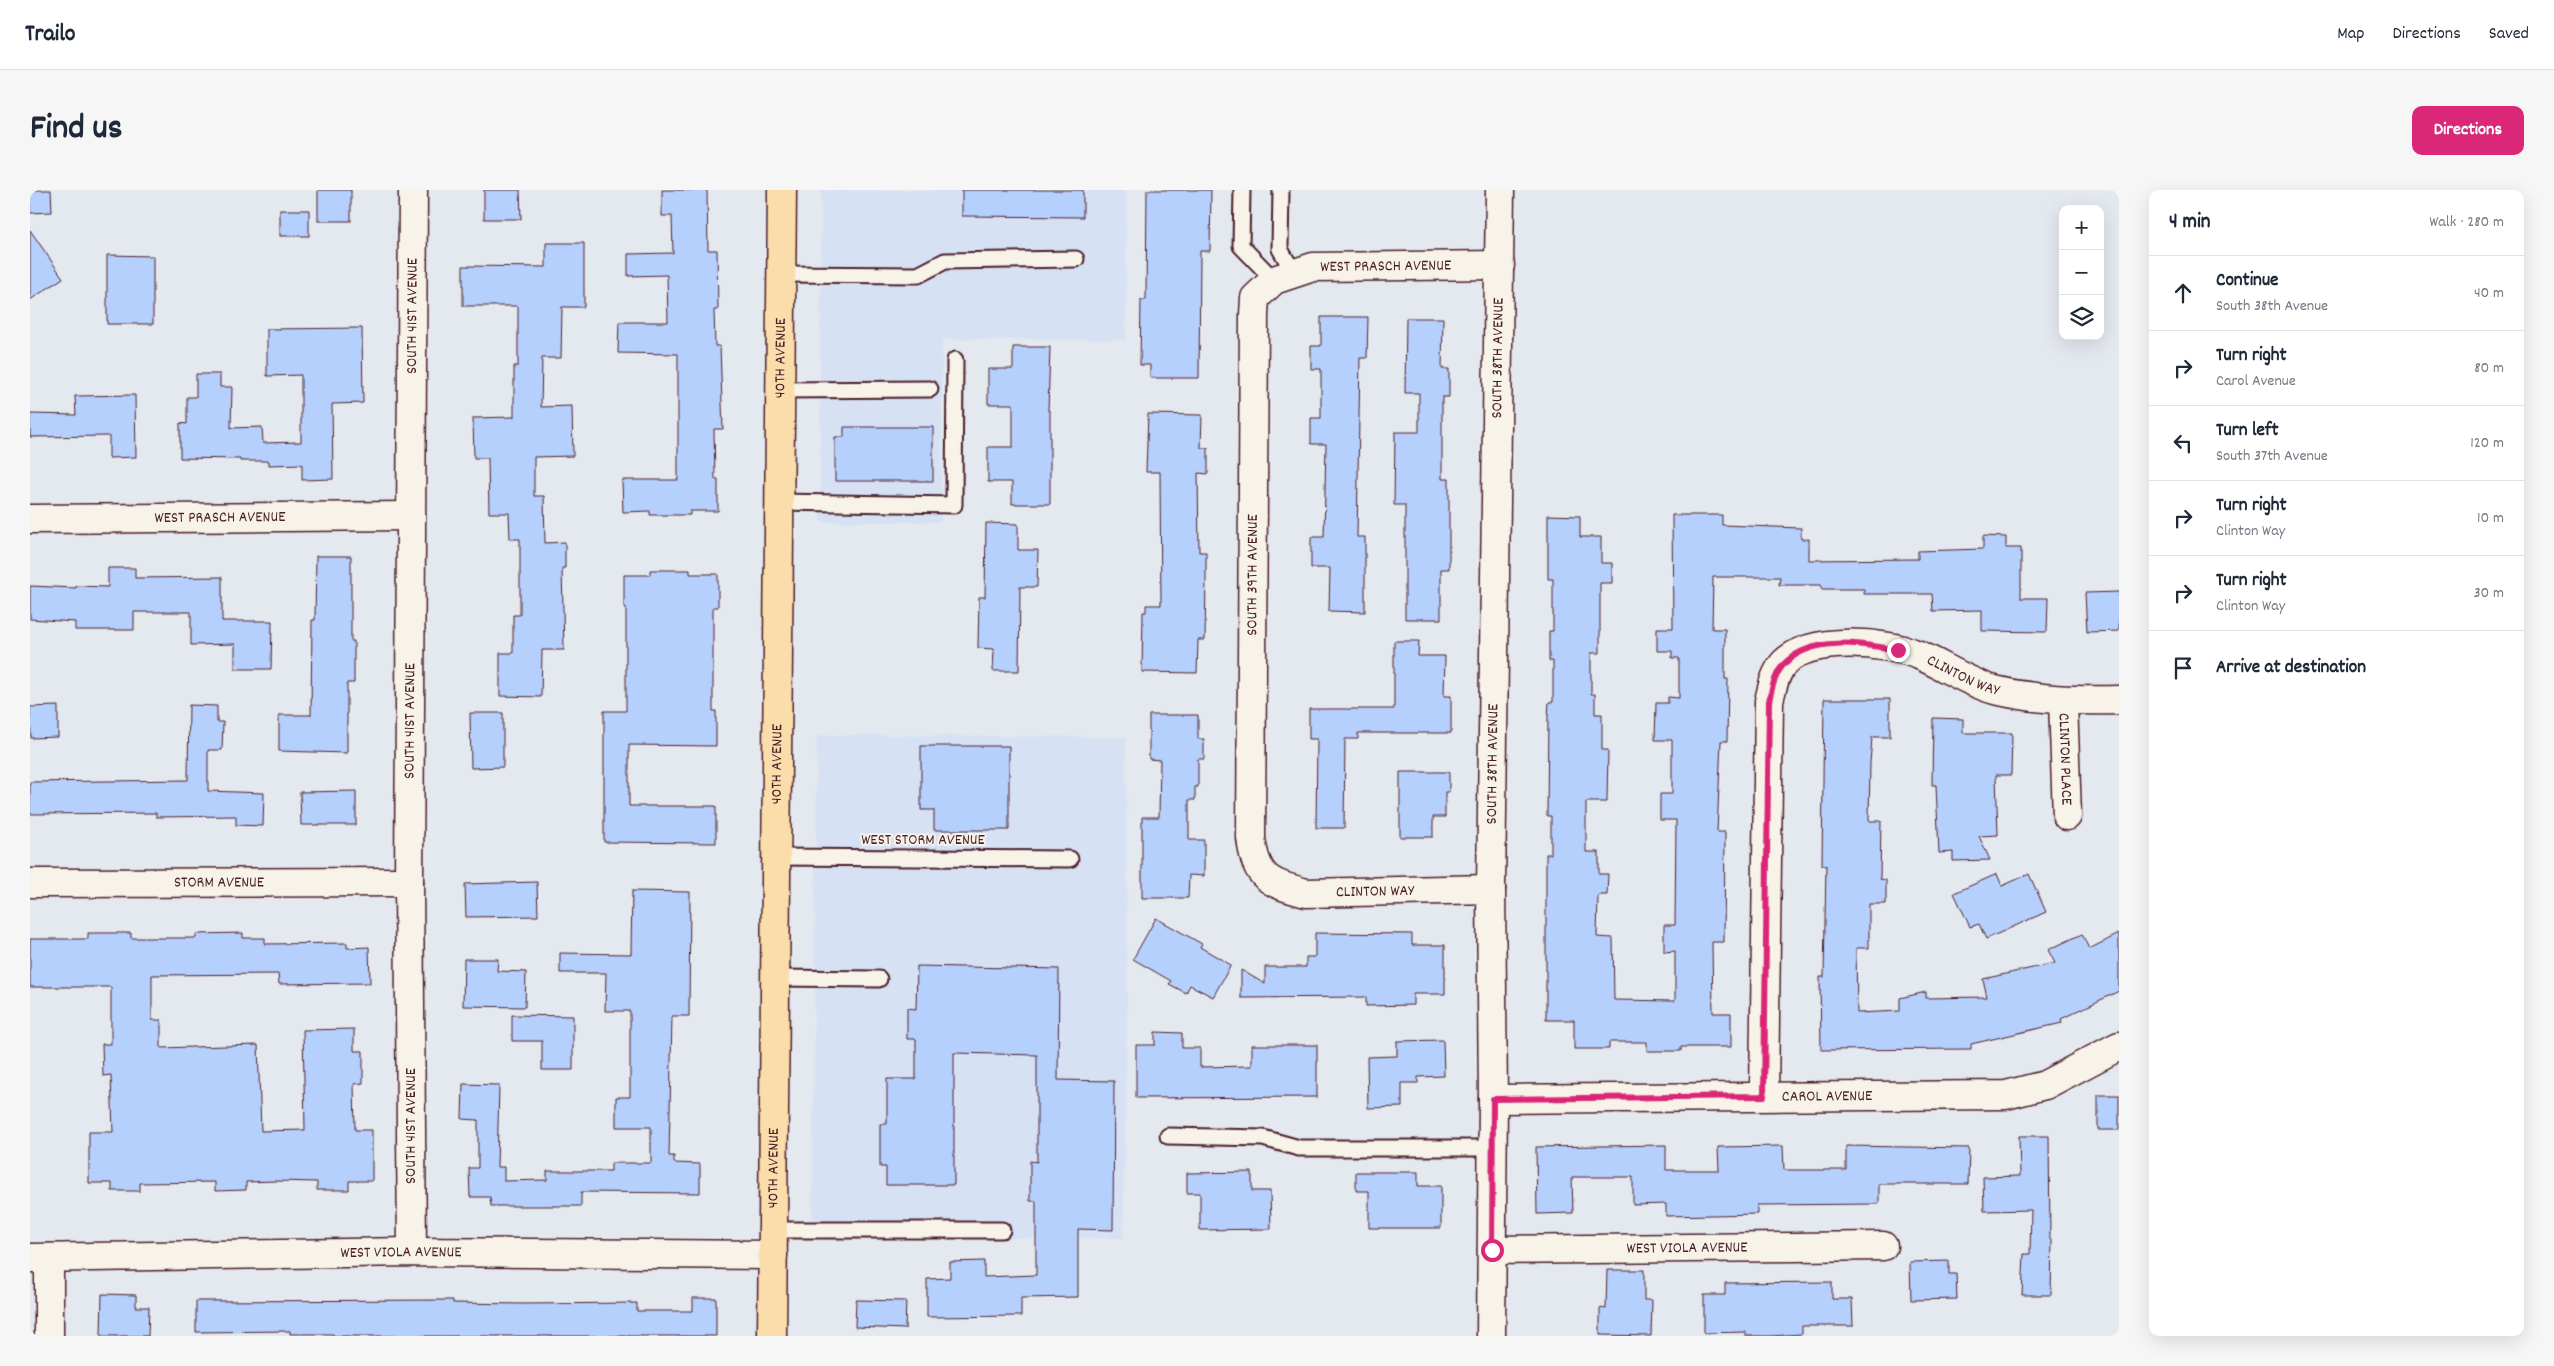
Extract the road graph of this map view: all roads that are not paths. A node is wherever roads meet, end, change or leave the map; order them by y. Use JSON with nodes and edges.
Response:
{"nodes":[{"id":1,"x":413,"y":190,"type":"edge"},
{"id":2,"x":782,"y":190,"type":"edge"},
{"id":3,"x":1242,"y":190,"type":"edge"},
{"id":4,"x":1281,"y":190,"type":"edge"},
{"id":5,"x":1500,"y":190,"type":"edge"},
{"id":6,"x":1076,"y":259,"type":"dead end"},
{"id":7,"x":1500,"y":265,"type":"junction"},
{"id":8,"x":781,"y":274,"type":"junction"},
{"id":9,"x":1284,"y":277,"type":"junction"},
{"id":10,"x":955,"y":360,"type":"dead end"},
{"id":11,"x":930,"y":389,"type":"dead end"},
{"id":12,"x":780,"y":390,"type":"junction"},
{"id":13,"x":779,"y":502,"type":"junction"},
{"id":14,"x":411,"y":516,"type":"junction"},
{"id":15,"x":30,"y":519,"type":"edge"},
{"id":16,"x":2119,"y":700,"type":"edge"},
{"id":17,"x":2063,"y":701,"type":"junction"},
{"id":18,"x":2067,"y":816,"type":"dead end"},
{"id":19,"x":776,"y":858,"type":"junction"},
{"id":20,"x":1070,"y":859,"type":"dead end"},
{"id":21,"x":1263,"y":875,"type":"joint"},
{"id":22,"x":409,"y":882,"type":"junction"},
{"id":23,"x":30,"y":883,"type":"edge"},
{"id":24,"x":1491,"y":889,"type":"junction"},
{"id":25,"x":776,"y":978,"type":"junction"},
{"id":26,"x":879,"y":979,"type":"dead end"},
{"id":27,"x":2119,"y":1046,"type":"edge"},
{"id":28,"x":1764,"y":1096,"type":"junction"},
{"id":29,"x":1493,"y":1099,"type":"junction"},
{"id":30,"x":1168,"y":1136,"type":"dead end"},
{"id":31,"x":1492,"y":1148,"type":"junction"},
{"id":32,"x":1002,"y":1230,"type":"dead end"},
{"id":33,"x":774,"y":1243,"type":"junction"},
{"id":34,"x":1883,"y":1246,"type":"dead end"},
{"id":35,"x":1492,"y":1250,"type":"junction"},
{"id":36,"x":412,"y":1252,"type":"junction"},
{"id":37,"x":39,"y":1258,"type":"edge"},
{"id":38,"x":49,"y":1336,"type":"edge"},
{"id":39,"x":772,"y":1336,"type":"edge"},
{"id":40,"x":1491,"y":1336,"type":"edge"}],
"edges":[{"from":1,"to":14,"type":"street","name":"SOUTH 41ST AVENUE"},
{"from":2,"to":8,"type":"main road","name":"40TH AVENUE"},
{"from":3,"to":9,"type":"lane"},
{"from":4,"to":9,"type":"lane"},
{"from":5,"to":7,"type":"street","name":"SOUTH 38TH AVENUE"},
{"from":6,"to":8,"type":"lane"},
{"from":7,"to":9,"type":"street","name":"WEST PRASCH AVENUE"},
{"from":7,"to":24,"type":"street","name":"SOUTH 38TH AVENUE"},
{"from":8,"to":12,"type":"main road","name":"40TH AVENUE"},
{"from":9,"to":21,"type":"street","name":"SOUTH 39TH AVENUE"},
{"from":10,"to":13,"type":"lane"},
{"from":11,"to":12,"type":"lane"},
{"from":12,"to":13,"type":"main road","name":"40TH AVENUE"},
{"from":13,"to":19,"type":"main road","name":"40TH AVENUE"},
{"from":14,"to":15,"type":"street","name":"WEST PRASCH AVENUE"},
{"from":14,"to":22,"type":"street","name":"SOUTH 41ST AVENUE"},
{"from":16,"to":17,"type":"street","name":"CLINTON WAY"},
{"from":17,"to":18,"type":"street","name":"CLINTON PLACE"},
{"from":17,"to":28,"type":"street","name":"CLINTON WAY"},
{"from":19,"to":20,"type":"lane","name":"WEST STORM AVENUE"},
{"from":19,"to":25,"type":"main road","name":"40TH AVENUE"},
{"from":21,"to":24,"type":"street","name":"CLINTON WAY"},
{"from":22,"to":23,"type":"street","name":"STORM AVENUE"},
{"from":22,"to":36,"type":"street","name":"SOUTH 41ST AVENUE"},
{"from":24,"to":29,"type":"street","name":"SOUTH 38TH AVENUE"},
{"from":25,"to":26,"type":"lane"},
{"from":25,"to":33,"type":"main road","name":"40TH AVENUE"},
{"from":27,"to":28,"type":"street","name":"CAROL AVENUE"},
{"from":28,"to":29,"type":"street","name":"CAROL AVENUE"},
{"from":29,"to":31,"type":"street","name":"SOUTH 38TH AVENUE"},
{"from":30,"to":31,"type":"lane"},
{"from":31,"to":35,"type":"street","name":"SOUTH 38TH AVENUE"},
{"from":32,"to":33,"type":"lane"},
{"from":33,"to":36,"type":"street","name":"WEST VIOLA AVENUE"},
{"from":33,"to":39,"type":"main road","name":"40TH AVENUE"},
{"from":34,"to":35,"type":"street","name":"WEST VIOLA AVENUE"},
{"from":35,"to":40,"type":"street","name":"SOUTH 38TH AVENUE"},
{"from":36,"to":37,"type":"street","name":"WEST VIOLA AVENUE"},
{"from":37,"to":38,"type":"street"}]}
